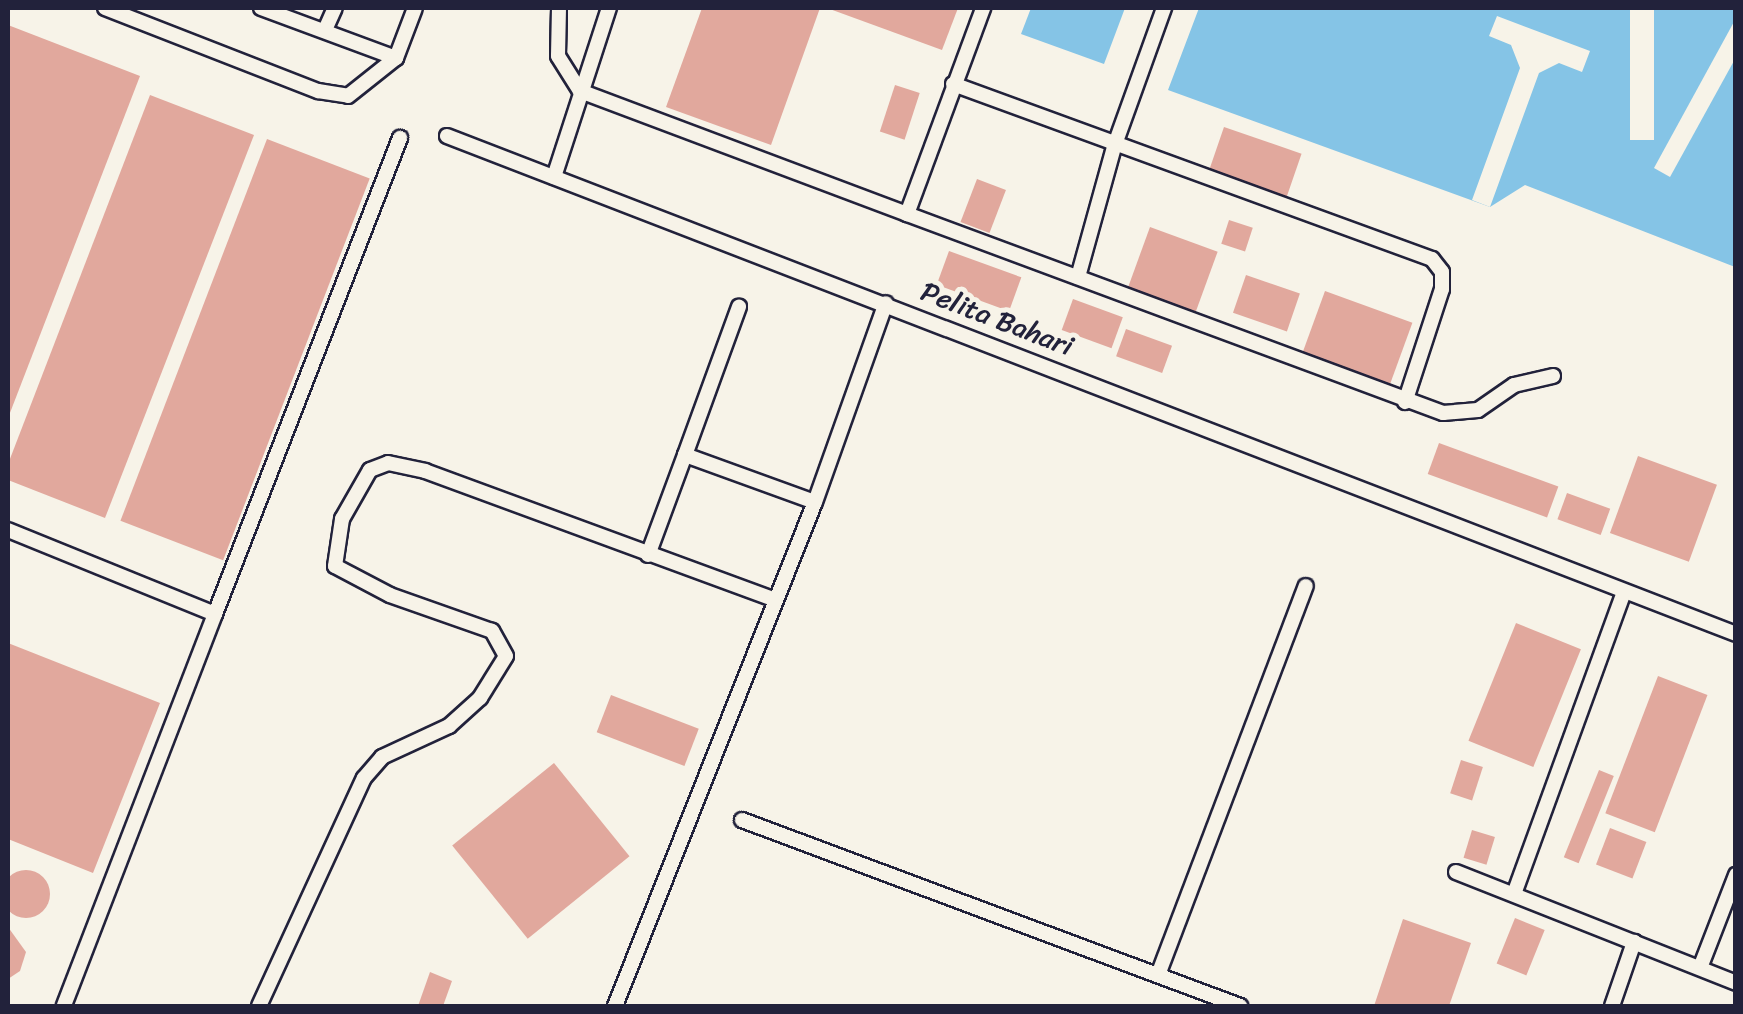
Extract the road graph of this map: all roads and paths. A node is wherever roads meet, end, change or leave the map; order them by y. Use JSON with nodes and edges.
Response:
{"nodes":[{"id":1,"x":106,"y":8,"type":"edge"},
{"id":2,"x":261,"y":8,"type":"edge"},
{"id":3,"x":334,"y":8,"type":"edge"},
{"id":4,"x":415,"y":8,"type":"edge"},
{"id":5,"x":559,"y":8,"type":"edge"},
{"id":6,"x":608,"y":8,"type":"edge"},
{"id":7,"x":983,"y":8,"type":"edge"},
{"id":8,"x":1164,"y":8,"type":"edge"},
{"id":9,"x":326,"y":30,"type":"junction"},
{"id":10,"x":396,"y":58,"type":"junction"},
{"id":11,"x":952,"y":84,"type":"junction"},
{"id":12,"x":580,"y":91,"type":"junction"},
{"id":13,"x":447,"y":136,"type":"dead end"},
{"id":14,"x":400,"y":138,"type":"dead end"},
{"id":15,"x":1114,"y":147,"type":"junction"},
{"id":16,"x":554,"y":177,"type":"junction"},
{"id":17,"x":907,"y":214,"type":"junction"},
{"id":18,"x":1078,"y":277,"type":"junction"},
{"id":19,"x":886,"y":303,"type":"junction"},
{"id":20,"x":740,"y":307,"type":"dead end"},
{"id":21,"x":1553,"y":376,"type":"dead end"},
{"id":22,"x":1406,"y":402,"type":"junction"},
{"id":23,"x":685,"y":455,"type":"junction"},
{"id":24,"x":816,"y":502,"type":"junction"},
{"id":25,"x":8,"y":530,"type":"edge"},
{"id":26,"x":648,"y":556,"type":"junction"},
{"id":27,"x":1306,"y":586,"type":"dead end"},
{"id":28,"x":1624,"y":592,"type":"junction"},
{"id":29,"x":775,"y":600,"type":"junction"},
{"id":30,"x":215,"y":614,"type":"junction"},
{"id":31,"x":1736,"y":634,"type":"edge"},
{"id":32,"x":742,"y":820,"type":"dead end"},
{"id":33,"x":1456,"y":872,"type":"dead end"},
{"id":34,"x":1736,"y":875,"type":"edge"},
{"id":35,"x":1514,"y":894,"type":"junction"},
{"id":36,"x":1634,"y":942,"type":"junction"},
{"id":37,"x":1700,"y":968,"type":"junction"},
{"id":38,"x":1158,"y":975,"type":"junction"},
{"id":39,"x":1736,"y":983,"type":"edge"},
{"id":40,"x":64,"y":1006,"type":"edge"},
{"id":41,"x":260,"y":1006,"type":"edge"},
{"id":42,"x":615,"y":1006,"type":"edge"},
{"id":43,"x":1240,"y":1006,"type":"edge"},
{"id":44,"x":1612,"y":1006,"type":"edge"}],
"edges":[{"from":1,"to":10,"type":"lane"},
{"from":2,"to":9,"type":"lane"},
{"from":3,"to":9,"type":"lane"},
{"from":4,"to":10,"type":"lane"},
{"from":5,"to":12,"type":"lane"},
{"from":6,"to":12,"type":"lane"},
{"from":7,"to":11,"type":"lane"},
{"from":8,"to":15,"type":"lane"},
{"from":9,"to":10,"type":"lane"},
{"from":11,"to":15,"type":"lane"},
{"from":11,"to":17,"type":"lane"},
{"from":12,"to":16,"type":"lane"},
{"from":12,"to":17,"type":"lane"},
{"from":13,"to":16,"type":"lane"},
{"from":14,"to":30,"type":"lane"},
{"from":15,"to":18,"type":"lane"},
{"from":15,"to":22,"type":"lane"},
{"from":16,"to":19,"type":"lane"},
{"from":17,"to":18,"type":"lane"},
{"from":18,"to":22,"type":"lane"},
{"from":19,"to":24,"type":"lane","name":"Pelita Bahari"},
{"from":19,"to":28,"type":"lane","name":"Pelita Bahari"},
{"from":20,"to":23,"type":"lane"},
{"from":21,"to":22,"type":"lane"},
{"from":23,"to":24,"type":"lane"},
{"from":23,"to":26,"type":"lane"},
{"from":24,"to":29,"type":"lane","name":"Pelita Bahari"},
{"from":25,"to":30,"type":"lane"},
{"from":26,"to":29,"type":"lane"},
{"from":26,"to":41,"type":"lane"},
{"from":27,"to":38,"type":"lane"},
{"from":28,"to":31,"type":"lane","name":"Pelita Bahari"},
{"from":28,"to":35,"type":"lane"},
{"from":29,"to":42,"type":"lane","name":"Pelita Bahari"},
{"from":30,"to":40,"type":"lane"},
{"from":32,"to":38,"type":"lane"},
{"from":33,"to":35,"type":"lane"},
{"from":34,"to":37,"type":"lane"},
{"from":35,"to":36,"type":"lane"},
{"from":36,"to":37,"type":"lane"},
{"from":36,"to":44,"type":"lane"},
{"from":37,"to":39,"type":"lane"},
{"from":38,"to":43,"type":"lane"}]}
